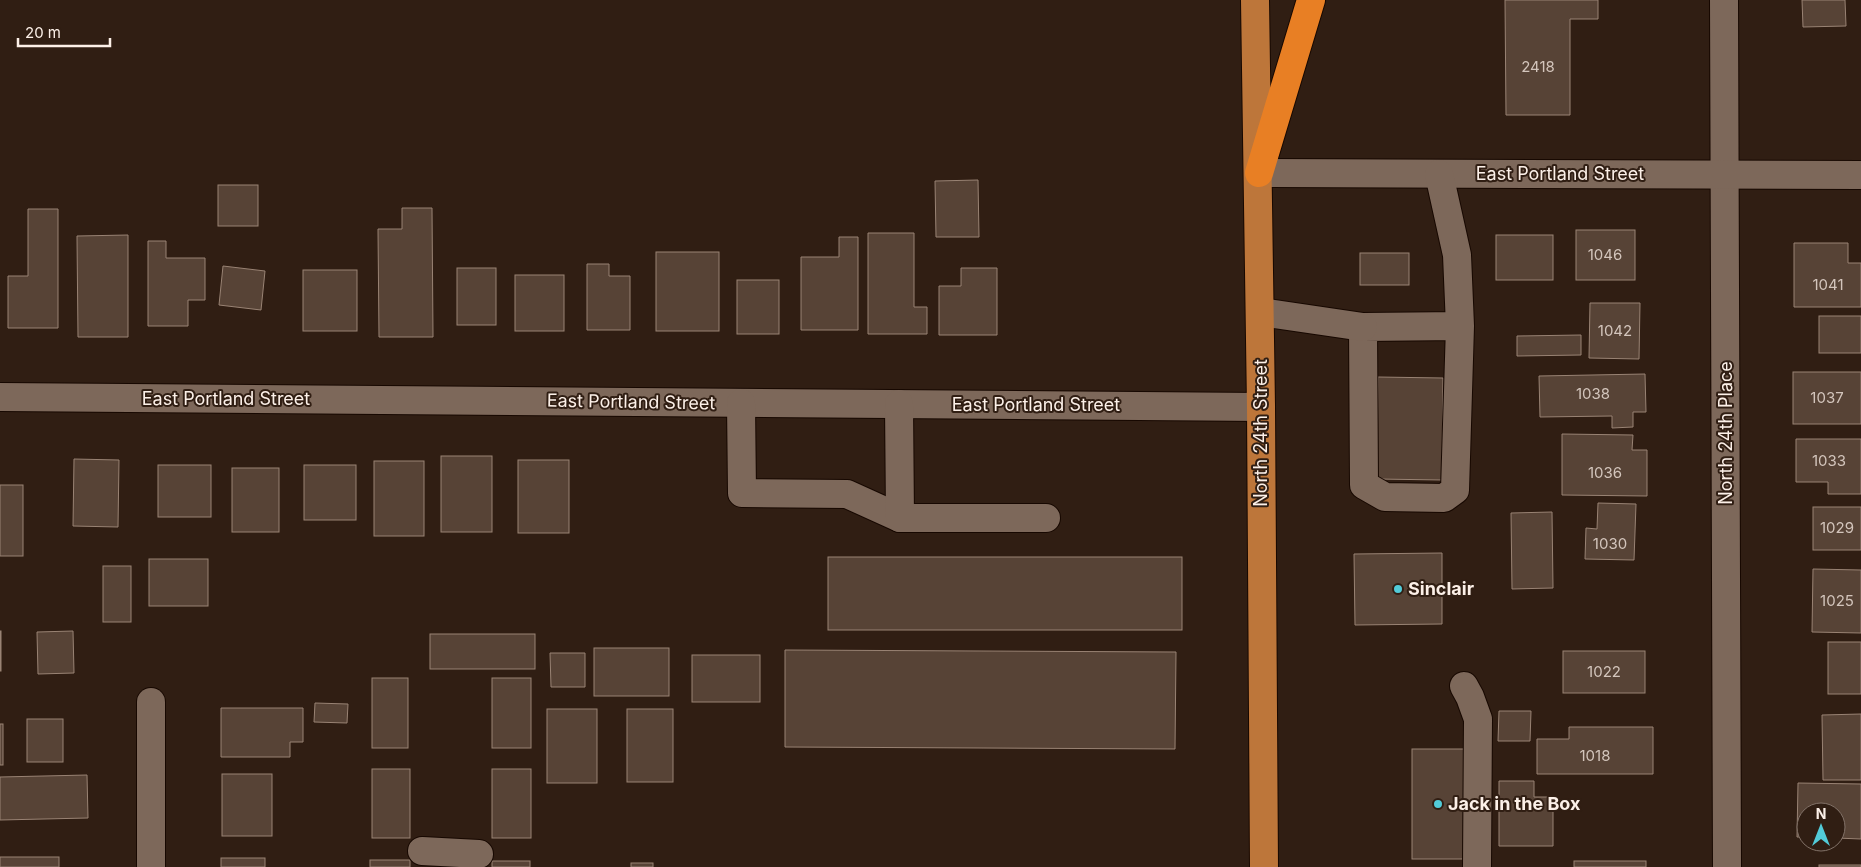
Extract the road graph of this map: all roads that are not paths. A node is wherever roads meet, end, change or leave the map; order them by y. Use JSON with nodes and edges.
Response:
{"nodes":[{"id":1,"x":1255,"y":0,"type":"edge"},
{"id":2,"x":1311,"y":0,"type":"edge"},
{"id":3,"x":1724,"y":0,"type":"edge"},
{"id":4,"x":1259,"y":173,"type":"junction"},
{"id":5,"x":1440,"y":174,"type":"junction"},
{"id":6,"x":1725,"y":174,"type":"junction"},
{"id":7,"x":1861,"y":175,"type":"edge"},
{"id":8,"x":1260,"y":312,"type":"junction"},
{"id":9,"x":1460,"y":326,"type":"junction"},
{"id":10,"x":1363,"y":327,"type":"junction"},
{"id":11,"x":0,"y":397,"type":"edge"},
{"id":12,"x":741,"y":403,"type":"junction"},
{"id":13,"x":899,"y":404,"type":"junction"},
{"id":14,"x":1261,"y":407,"type":"junction"},
{"id":15,"x":900,"y":518,"type":"junction"},
{"id":16,"x":1046,"y":518,"type":"dead end"},
{"id":17,"x":1464,"y":686,"type":"dead end"},
{"id":18,"x":151,"y":702,"type":"dead end"},
{"id":19,"x":422,"y":852,"type":"dead end"},
{"id":20,"x":479,"y":854,"type":"dead end"},
{"id":21,"x":151,"y":867,"type":"edge"},
{"id":22,"x":1264,"y":867,"type":"edge"},
{"id":23,"x":1477,"y":867,"type":"edge"},
{"id":24,"x":1727,"y":867,"type":"edge"}],
"edges":[{"from":1,"to":4,"type":"main road","name":"North 24th Street"},
{"from":2,"to":4,"type":"highway"},
{"from":3,"to":6,"type":"street","name":"North 24th Place"},
{"from":4,"to":5,"type":"street","name":"East Portland Street"},
{"from":4,"to":8,"type":"main road","name":"North 24th Street"},
{"from":5,"to":6,"type":"street","name":"East Portland Street"},
{"from":5,"to":9,"type":"street"},
{"from":6,"to":7,"type":"street","name":"East Portland Street"},
{"from":6,"to":24,"type":"street","name":"North 24th Place"},
{"from":8,"to":10,"type":"street"},
{"from":8,"to":14,"type":"main road","name":"North 24th Street"},
{"from":9,"to":10,"type":"street"},
{"from":9,"to":10,"type":"street"},
{"from":11,"to":12,"type":"street","name":"East Portland Street"},
{"from":12,"to":13,"type":"street","name":"East Portland Street"},
{"from":12,"to":15,"type":"street"},
{"from":13,"to":14,"type":"street","name":"East Portland Street"},
{"from":13,"to":15,"type":"street"},
{"from":14,"to":22,"type":"main road","name":"North 24th Street"},
{"from":15,"to":16,"type":"street"},
{"from":17,"to":23,"type":"street"},
{"from":18,"to":21,"type":"street"},
{"from":19,"to":20,"type":"street"}]}
